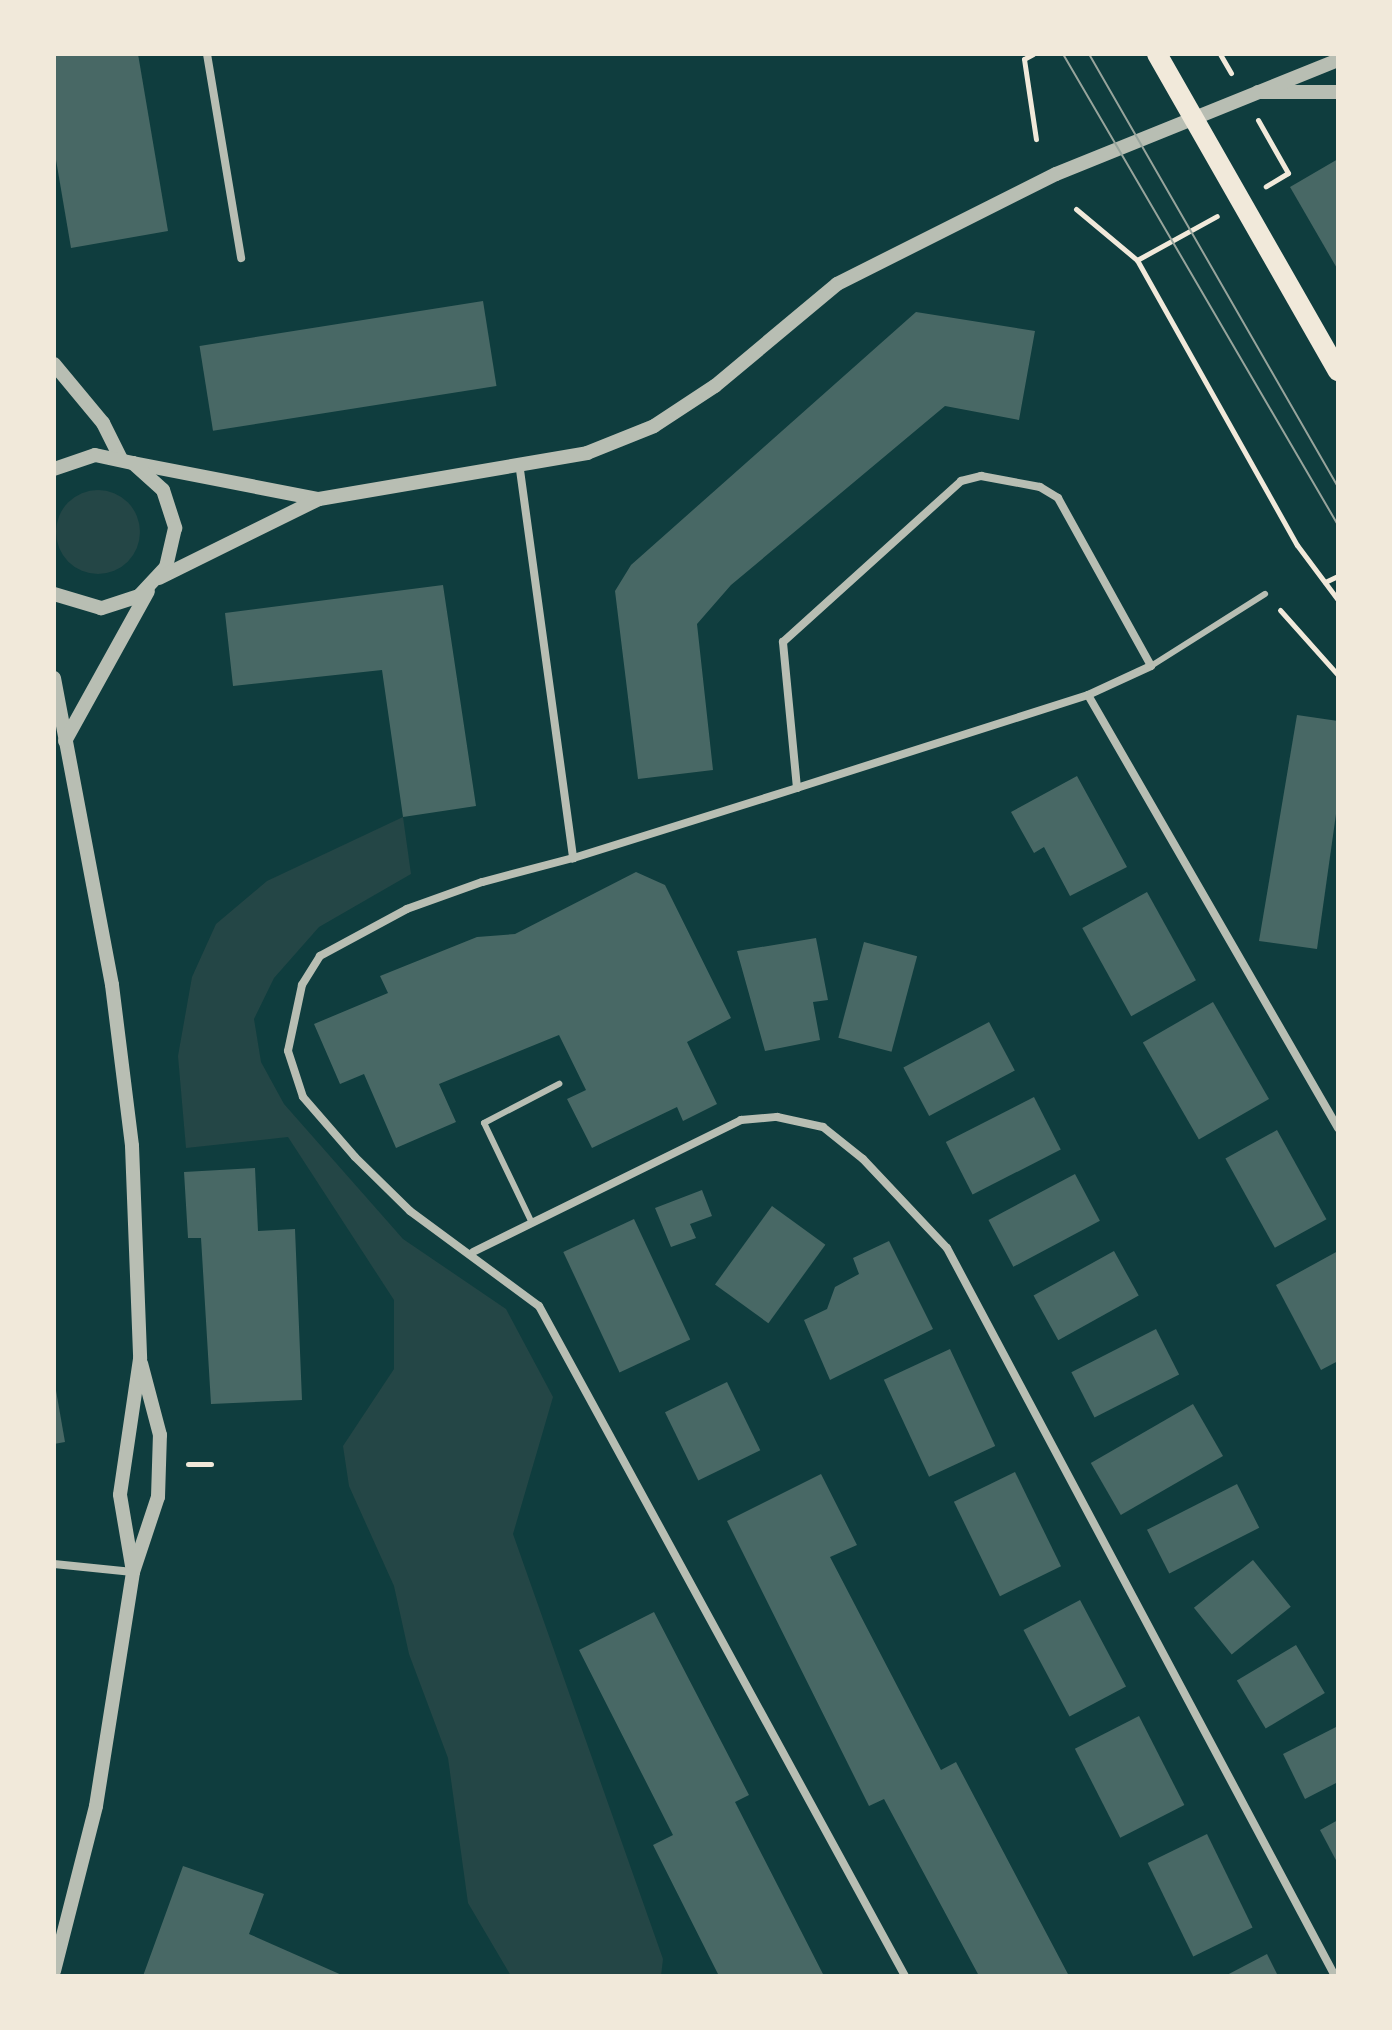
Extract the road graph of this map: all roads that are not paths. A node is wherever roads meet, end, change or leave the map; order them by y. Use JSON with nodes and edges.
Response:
{"nodes":[{"id":1,"x":207,"y":54,"type":"edge"},
{"id":2,"x":1157,"y":54,"type":"edge"},
{"id":3,"x":1338,"y":60,"type":"edge"},
{"id":4,"x":1338,"y":92,"type":"edge"},
{"id":5,"x":1242,"y":94,"type":"junction"},
{"id":6,"x":1192,"y":114,"type":"junction"},
{"id":7,"x":241,"y":258,"type":"dead end"},
{"id":8,"x":54,"y":364,"type":"edge"},
{"id":9,"x":1338,"y":371,"type":"edge"},
{"id":10,"x":127,"y":461,"type":"junction"},
{"id":11,"x":54,"y":469,"type":"edge"},
{"id":12,"x":520,"y":470,"type":"junction"},
{"id":13,"x":319,"y":499,"type":"junction"},
{"id":14,"x":154,"y":583,"type":"junction"},
{"id":15,"x":54,"y":594,"type":"edge"},
{"id":16,"x":1265,"y":594,"type":"road end"},
{"id":17,"x":1151,"y":666,"type":"junction"},
{"id":18,"x":54,"y":678,"type":"edge"},
{"id":19,"x":1088,"y":695,"type":"junction"},
{"id":20,"x":65,"y":741,"type":"junction"},
{"id":21,"x":797,"y":788,"type":"junction"},
{"id":22,"x":573,"y":858,"type":"junction"},
{"id":23,"x":559,"y":1084,"type":"dead end"},
{"id":24,"x":1338,"y":1128,"type":"edge"},
{"id":25,"x":532,"y":1223,"type":"junction"},
{"id":26,"x":473,"y":1252,"type":"junction"},
{"id":27,"x":140,"y":1359,"type":"junction"},
{"id":28,"x":54,"y":1564,"type":"edge"},
{"id":29,"x":133,"y":1572,"type":"junction"},
{"id":30,"x":54,"y":1971,"type":"edge"},
{"id":31,"x":905,"y":1976,"type":"edge"},
{"id":32,"x":1335,"y":1976,"type":"edge"}],
"edges":[{"from":1,"to":7,"type":"street"},
{"from":2,"to":6,"type":"main road"},
{"from":3,"to":5,"type":"street"},
{"from":4,"to":5,"type":"street"},
{"from":5,"to":6,"type":"street"},
{"from":6,"to":9,"type":"main road"},
{"from":6,"to":12,"type":"street"},
{"from":8,"to":10,"type":"street"},
{"from":10,"to":11,"type":"street"},
{"from":10,"to":13,"type":"street"},
{"from":10,"to":14,"type":"street"},
{"from":12,"to":13,"type":"street"},
{"from":12,"to":22,"type":"street"},
{"from":13,"to":14,"type":"street"},
{"from":14,"to":15,"type":"street"},
{"from":14,"to":20,"type":"street"},
{"from":16,"to":17,"type":"lane"},
{"from":17,"to":19,"type":"street"},
{"from":17,"to":21,"type":"street"},
{"from":18,"to":20,"type":"street"},
{"from":19,"to":21,"type":"street"},
{"from":19,"to":24,"type":"street"},
{"from":20,"to":27,"type":"street"},
{"from":21,"to":22,"type":"street"},
{"from":22,"to":26,"type":"street"},
{"from":23,"to":25,"type":"lane"},
{"from":25,"to":26,"type":"street"},
{"from":25,"to":32,"type":"street"},
{"from":26,"to":31,"type":"street"},
{"from":27,"to":29,"type":"street"},
{"from":27,"to":29,"type":"street"},
{"from":28,"to":29,"type":"street"},
{"from":29,"to":30,"type":"street"}]}
